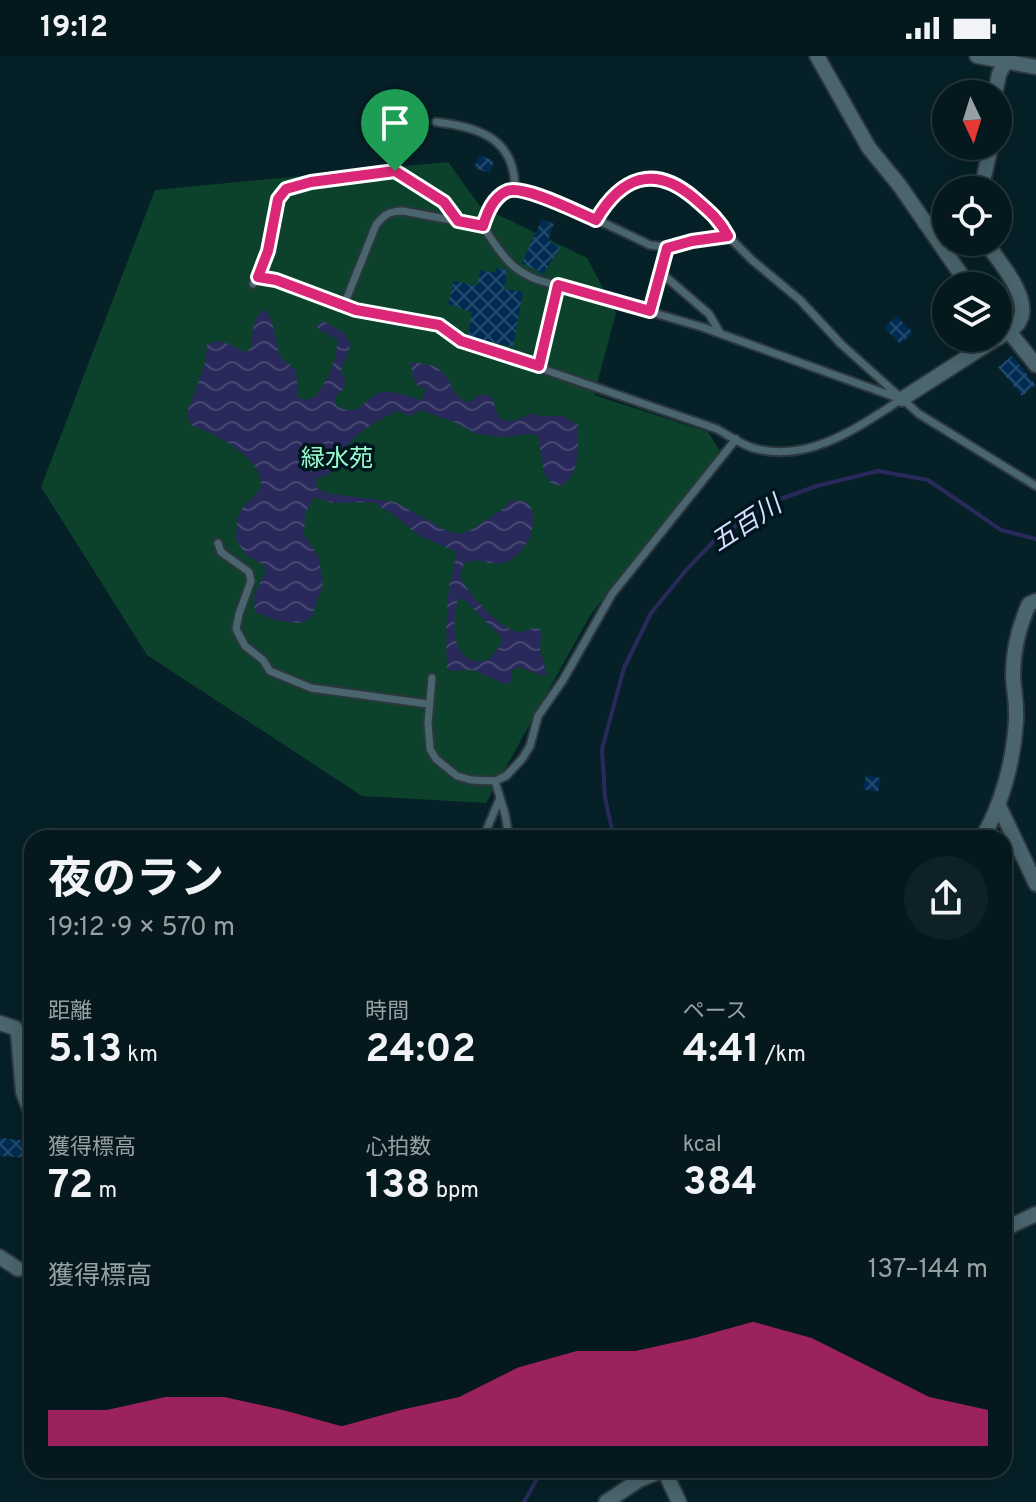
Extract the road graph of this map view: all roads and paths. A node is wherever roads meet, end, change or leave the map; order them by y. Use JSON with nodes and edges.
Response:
{"nodes":[{"id":1,"x":817,"y":56,"type":"edge"},
{"id":2,"x":977,"y":56,"type":"edge"},
{"id":3,"x":1006,"y":61,"type":"junction"},
{"id":4,"x":1036,"y":67,"type":"edge"},
{"id":5,"x":998,"y":80,"type":"edge"},
{"id":6,"x":436,"y":122,"type":"dead end"},
{"id":7,"x":515,"y":189,"type":"junction"},
{"id":8,"x":596,"y":220,"type":"junction"},
{"id":9,"x":458,"y":221,"type":"junction"},
{"id":10,"x":932,"y":222,"type":"edge"},
{"id":11,"x":925,"y":223,"type":"junction"},
{"id":12,"x":483,"y":226,"type":"junction"},
{"id":13,"x":728,"y":236,"type":"junction"},
{"id":14,"x":667,"y":248,"type":"junction"},
{"id":15,"x":660,"y":272,"type":"junction"},
{"id":16,"x":959,"y":272,"type":"edge"},
{"id":17,"x":1012,"y":280,"type":"edge"},
{"id":18,"x":558,"y":285,"type":"junction"},
{"id":19,"x":344,"y":305,"type":"junction"},
{"id":20,"x":650,"y":311,"type":"junction"},
{"id":21,"x":1012,"y":328,"type":"edge"},
{"id":22,"x":720,"y":333,"type":"junction"},
{"id":23,"x":1012,"y":344,"type":"edge"},
{"id":24,"x":975,"y":352,"type":"edge"},
{"id":25,"x":1036,"y":365,"type":"edge"},
{"id":26,"x":539,"y":366,"type":"junction"},
{"id":27,"x":902,"y":399,"type":"junction"},
{"id":28,"x":736,"y":439,"type":"junction"},
{"id":29,"x":1036,"y":486,"type":"edge"},
{"id":30,"x":218,"y":543,"type":"dead end"},
{"id":31,"x":1036,"y":601,"type":"edge"},
{"id":32,"x":432,"y":678,"type":"dead end"},
{"id":33,"x":428,"y":704,"type":"junction"},
{"id":34,"x":495,"y":781,"type":"junction"},
{"id":35,"x":500,"y":798,"type":"junction"},
{"id":36,"x":999,"y":806,"type":"junction"},
{"id":37,"x":486,"y":830,"type":"edge"},
{"id":38,"x":507,"y":830,"type":"edge"},
{"id":39,"x":986,"y":830,"type":"edge"},
{"id":40,"x":1010,"y":830,"type":"edge"},
{"id":41,"x":1012,"y":833,"type":"edge"},
{"id":42,"x":1036,"y":884,"type":"edge"},
{"id":43,"x":0,"y":1023,"type":"edge"},
{"id":44,"x":24,"y":1095,"type":"edge"},
{"id":45,"x":1036,"y":1214,"type":"edge"},
{"id":46,"x":1012,"y":1225,"type":"edge"},
{"id":47,"x":0,"y":1257,"type":"edge"},
{"id":48,"x":18,"y":1269,"type":"dead end"},
{"id":49,"x":644,"y":1478,"type":"edge"},
{"id":50,"x":668,"y":1478,"type":"edge"},
{"id":51,"x":606,"y":1502,"type":"edge"},
{"id":52,"x":679,"y":1502,"type":"edge"}],
"edges":[{"from":1,"to":11,"type":"street"},
{"from":2,"to":3,"type":"street"},
{"from":3,"to":4,"type":"street"},
{"from":3,"to":5,"type":"street"},
{"from":6,"to":7,"type":"lane"},
{"from":7,"to":8,"type":"lane"},
{"from":7,"to":12,"type":"lane"},
{"from":8,"to":13,"type":"lane"},
{"from":8,"to":14,"type":"lane"},
{"from":9,"to":12,"type":"lane"},
{"from":9,"to":19,"type":"lane"},
{"from":9,"to":19,"type":"lane"},
{"from":10,"to":11,"type":"street"},
{"from":11,"to":16,"type":"street"},
{"from":12,"to":18,"type":"lane"},
{"from":13,"to":14,"type":"lane"},
{"from":13,"to":27,"type":"lane"},
{"from":14,"to":15,"type":"lane"},
{"from":15,"to":20,"type":"lane"},
{"from":15,"to":22,"type":"lane"},
{"from":17,"to":21,"type":"street"},
{"from":18,"to":20,"type":"lane"},
{"from":18,"to":26,"type":"lane"},
{"from":19,"to":26,"type":"lane"},
{"from":20,"to":22,"type":"lane"},
{"from":22,"to":27,"type":"lane"},
{"from":23,"to":25,"type":"street"},
{"from":24,"to":27,"type":"street"},
{"from":26,"to":28,"type":"lane"},
{"from":27,"to":28,"type":"lane"},
{"from":27,"to":29,"type":"lane"},
{"from":28,"to":34,"type":"lane"},
{"from":30,"to":33,"type":"lane"},
{"from":31,"to":36,"type":"street"},
{"from":32,"to":33,"type":"lane"},
{"from":33,"to":34,"type":"lane"},
{"from":34,"to":35,"type":"lane"},
{"from":35,"to":37,"type":"lane"},
{"from":35,"to":38,"type":"lane"},
{"from":36,"to":39,"type":"street"},
{"from":36,"to":40,"type":"street"},
{"from":41,"to":42,"type":"street"},
{"from":43,"to":44,"type":"street"},
{"from":45,"to":46,"type":"street"},
{"from":47,"to":48,"type":"street"},
{"from":49,"to":51,"type":"street"},
{"from":50,"to":52,"type":"street"}]}
